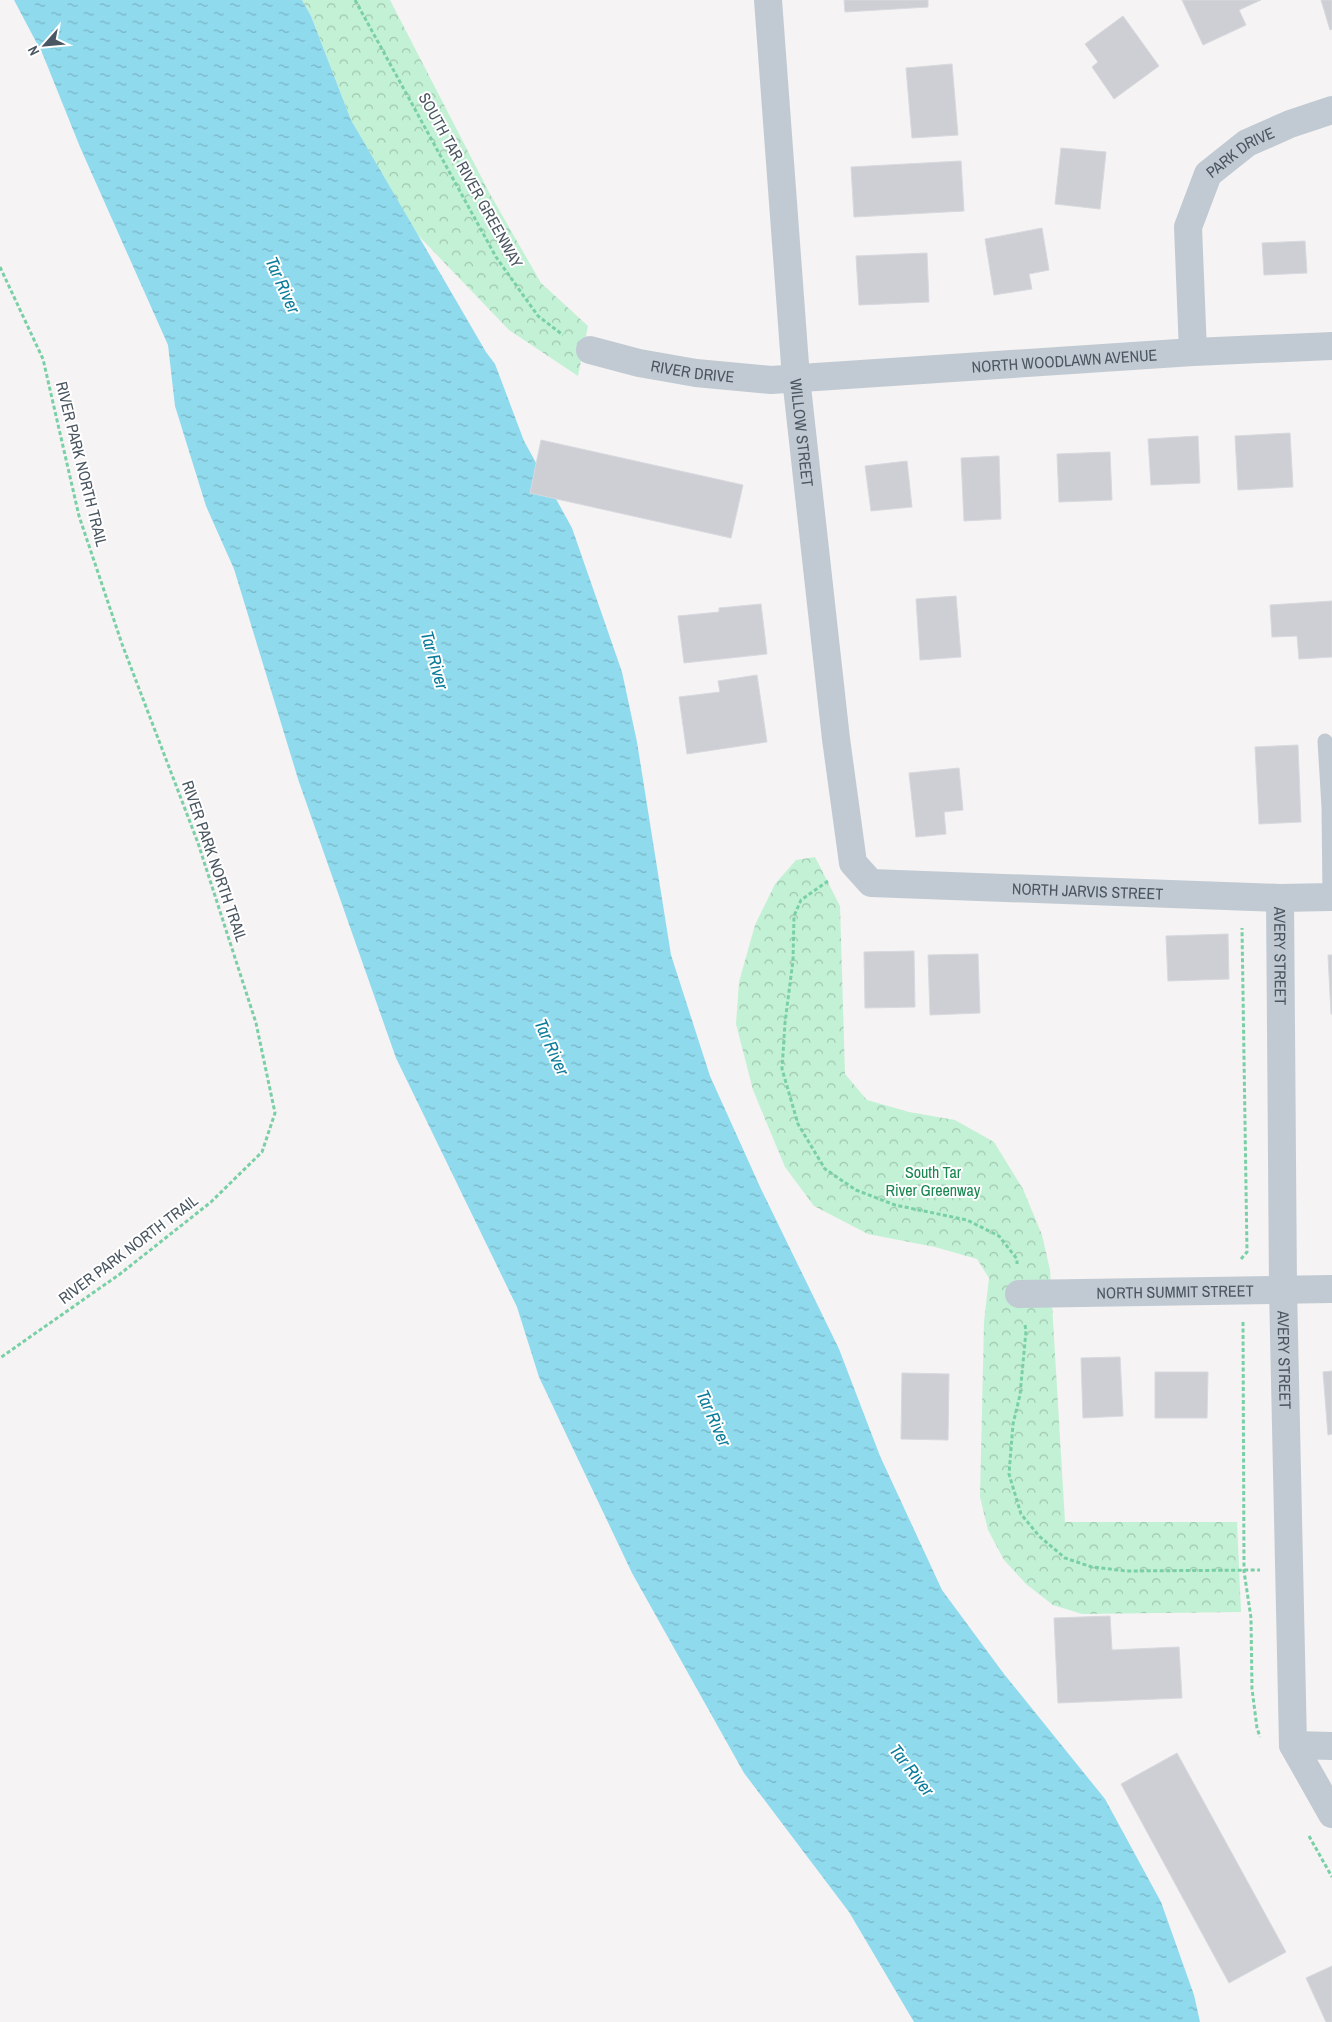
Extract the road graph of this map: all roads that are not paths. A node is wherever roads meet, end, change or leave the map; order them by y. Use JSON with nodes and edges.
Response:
{"nodes":[{"id":1,"x":768,"y":0,"type":"edge"},
{"id":2,"x":1332,"y":110,"type":"edge"},
{"id":3,"x":1332,"y":346,"type":"edge"},
{"id":4,"x":590,"y":350,"type":"road end"},
{"id":5,"x":1193,"y":352,"type":"junction"},
{"id":6,"x":796,"y":378,"type":"junction"},
{"id":7,"x":1325,"y":741,"type":"dead end"},
{"id":8,"x":844,"y":871,"type":"joint"},
{"id":9,"x":1280,"y":898,"type":"junction"},
{"id":10,"x":1331,"y":898,"type":"edge"},
{"id":11,"x":1283,"y":1289,"type":"junction"},
{"id":12,"x":1332,"y":1289,"type":"edge"},
{"id":13,"x":1019,"y":1294,"type":"road end"},
{"id":14,"x":1293,"y":1746,"type":"junction"},
{"id":15,"x":1332,"y":1746,"type":"edge"},
{"id":16,"x":1332,"y":1814,"type":"edge"}],
"edges":[{"from":1,"to":6,"type":"street","name":"WILLOW STREET"},
{"from":2,"to":5,"type":"street","name":"PARK DRIVE"},
{"from":3,"to":5,"type":"street","name":"NORTH WOODLAWN AVENUE"},
{"from":4,"to":6,"type":"street","name":"RIVER DRIVE"},
{"from":5,"to":6,"type":"street","name":"NORTH WOODLAWN AVENUE"},
{"from":6,"to":8,"type":"street","name":"WILLOW STREET"},
{"from":7,"to":10,"type":"lane"},
{"from":8,"to":9,"type":"street","name":"NORTH JARVIS STREET"},
{"from":9,"to":10,"type":"street","name":"NORTH JARVIS STREET"},
{"from":9,"to":11,"type":"street","name":"AVERY STREET"},
{"from":11,"to":12,"type":"street","name":"NORTH SUMMIT STREET"},
{"from":11,"to":13,"type":"street","name":"NORTH SUMMIT STREET"},
{"from":11,"to":14,"type":"street","name":"AVERY STREET"},
{"from":14,"to":15,"type":"street"},
{"from":14,"to":16,"type":"street","name":"AVERY STREET"}]}
